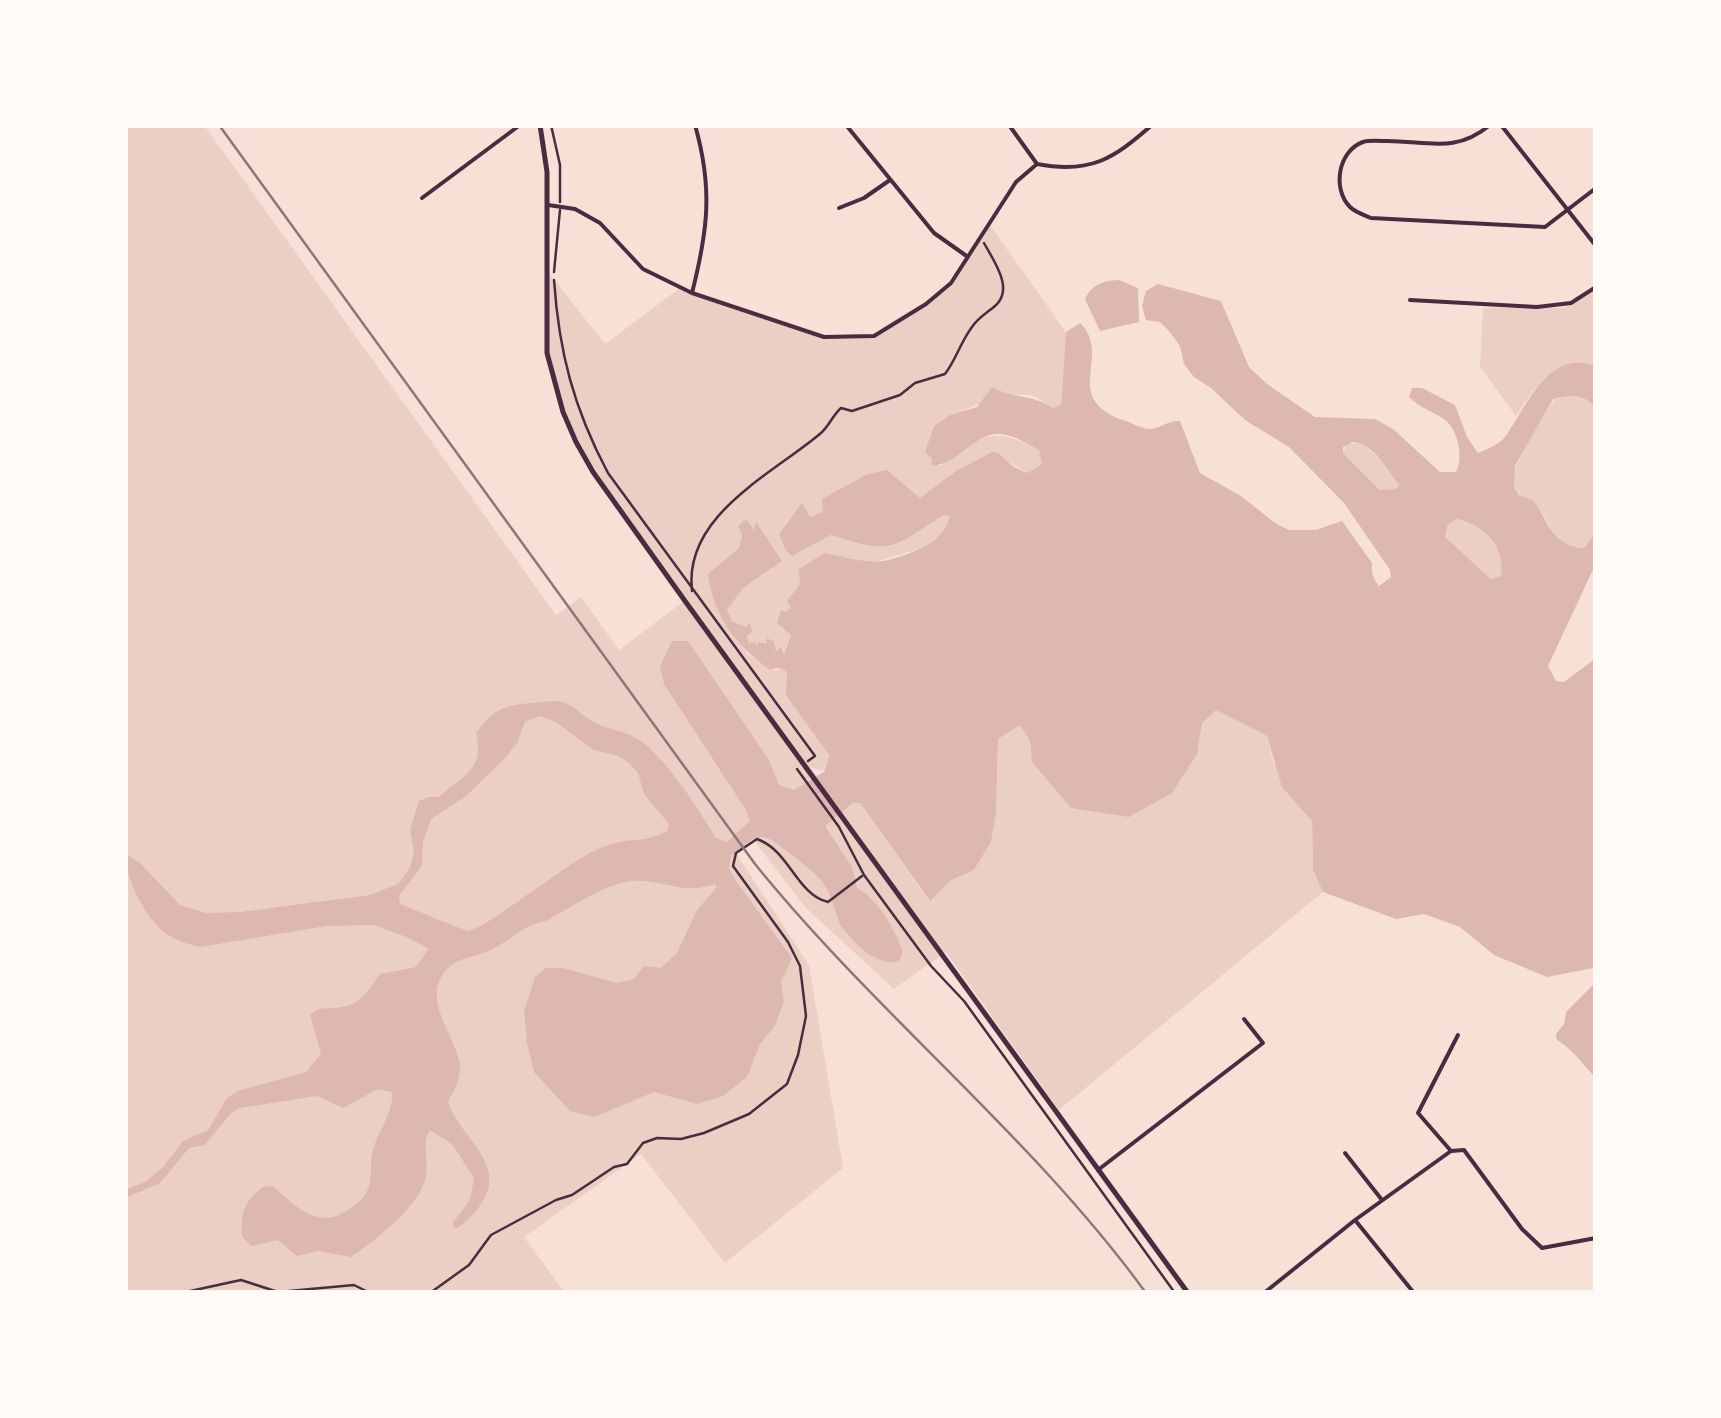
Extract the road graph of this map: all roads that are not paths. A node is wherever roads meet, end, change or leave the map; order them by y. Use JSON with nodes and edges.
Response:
{"nodes":[{"id":1,"x":520,"y":125,"type":"edge"},
{"id":2,"x":540,"y":125,"type":"edge"},
{"id":3,"x":695,"y":125,"type":"edge"},
{"id":4,"x":846,"y":125,"type":"edge"},
{"id":5,"x":1009,"y":125,"type":"edge"},
{"id":6,"x":1152,"y":125,"type":"edge"},
{"id":7,"x":1490,"y":125,"type":"edge"},
{"id":8,"x":1501,"y":125,"type":"edge"},
{"id":9,"x":1038,"y":164,"type":"junction"},
{"id":10,"x":890,"y":180,"type":"junction"},
{"id":11,"x":1596,"y":188,"type":"edge"},
{"id":12,"x":422,"y":198,"type":"dead end"},
{"id":13,"x":548,"y":205,"type":"junction"},
{"id":14,"x":839,"y":208,"type":"dead end"},
{"id":15,"x":1568,"y":210,"type":"junction"},
{"id":16,"x":1596,"y":246,"type":"edge"},
{"id":17,"x":968,"y":257,"type":"junction"},
{"id":18,"x":1596,"y":287,"type":"edge"},
{"id":19,"x":692,"y":293,"type":"junction"},
{"id":20,"x":1410,"y":300,"type":"dead end"},
{"id":21,"x":1244,"y":1018,"type":"dead end"},
{"id":22,"x":1458,"y":1035,"type":"dead end"},
{"id":23,"x":1451,"y":1151,"type":"junction"},
{"id":24,"x":1346,"y":1153,"type":"dead end"},
{"id":25,"x":1098,"y":1170,"type":"junction"},
{"id":26,"x":1382,"y":1200,"type":"junction"},
{"id":27,"x":1356,"y":1220,"type":"junction"},
{"id":28,"x":1596,"y":1238,"type":"edge"},
{"id":29,"x":1188,"y":1293,"type":"edge"},
{"id":30,"x":1264,"y":1293,"type":"edge"},
{"id":31,"x":1414,"y":1293,"type":"edge"}],
"edges":[{"from":1,"to":12,"type":"street"},
{"from":2,"to":13,"type":"street"},
{"from":3,"to":19,"type":"street"},
{"from":4,"to":10,"type":"street"},
{"from":5,"to":9,"type":"street"},
{"from":6,"to":9,"type":"street"},
{"from":7,"to":15,"type":"street"},
{"from":8,"to":15,"type":"street"},
{"from":9,"to":17,"type":"street"},
{"from":10,"to":14,"type":"street"},
{"from":10,"to":17,"type":"street"},
{"from":11,"to":15,"type":"street"},
{"from":13,"to":19,"type":"street"},
{"from":13,"to":25,"type":"street"},
{"from":15,"to":16,"type":"street"},
{"from":17,"to":19,"type":"street"},
{"from":18,"to":20,"type":"street"},
{"from":21,"to":25,"type":"street"},
{"from":22,"to":23,"type":"street"},
{"from":23,"to":26,"type":"street"},
{"from":23,"to":28,"type":"street"},
{"from":24,"to":26,"type":"street"},
{"from":25,"to":29,"type":"street"},
{"from":26,"to":27,"type":"street"},
{"from":27,"to":30,"type":"street"},
{"from":27,"to":31,"type":"street"}]}
